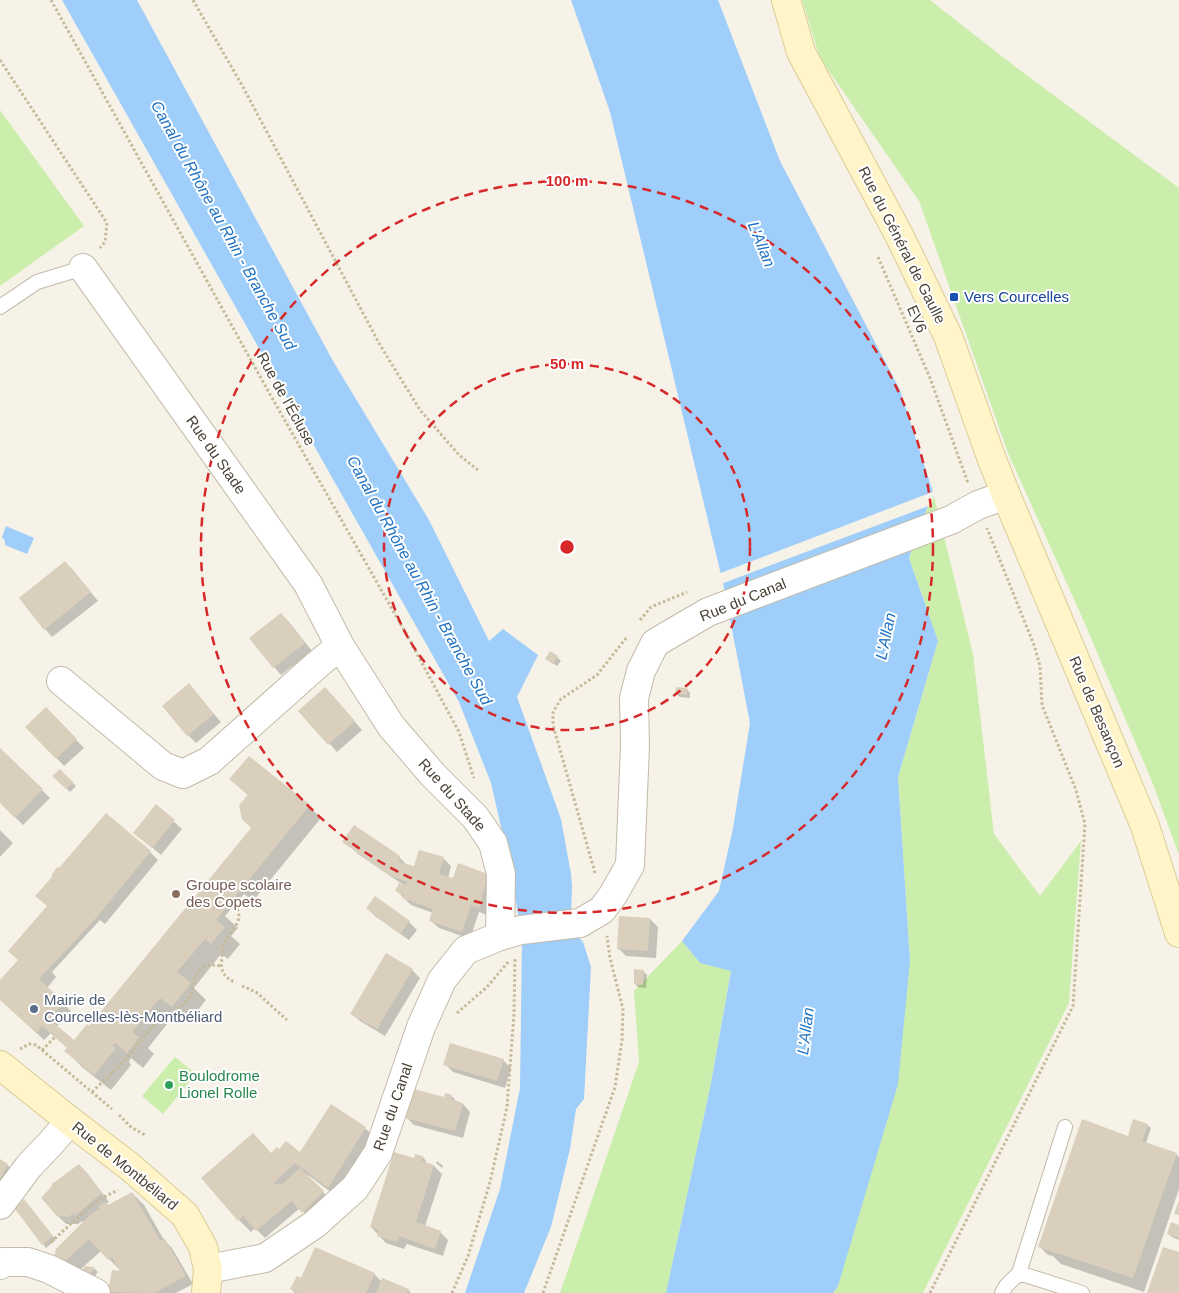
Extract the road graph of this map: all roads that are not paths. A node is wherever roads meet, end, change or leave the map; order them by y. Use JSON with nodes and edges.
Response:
{"nodes":[{"id":1,"x":786,"y":0,"type":"edge"},
{"id":2,"x":83,"y":268,"type":"joint"},
{"id":3,"x":0,"y":307,"type":"edge"},
{"id":4,"x":1006,"y":495,"type":"junction"},
{"id":5,"x":340,"y":646,"type":"junction"},
{"id":6,"x":61,"y":681,"type":"dead end"},
{"id":7,"x":1179,"y":933,"type":"edge"},
{"id":8,"x":512,"y":940,"type":"junction"},
{"id":9,"x":0,"y":1065,"type":"edge"},
{"id":10,"x":70,"y":1121,"type":"junction"},
{"id":11,"x":1066,"y":1126,"type":"dead end"},
{"id":12,"x":0,"y":1205,"type":"edge"},
{"id":13,"x":8,"y":1260,"type":"edge"},
{"id":14,"x":1019,"y":1273,"type":"junction"},
{"id":15,"x":207,"y":1281,"type":"edge"},
{"id":16,"x":96,"y":1293,"type":"edge"},
{"id":17,"x":1002,"y":1293,"type":"edge"},
{"id":18,"x":1082,"y":1293,"type":"edge"}],
"edges":[{"from":1,"to":4,"type":"main road","name":"Rue du Général de Gaulle"},
{"from":2,"to":3,"type":"lane"},
{"from":2,"to":5,"type":"street","name":"Rue du Stade"},
{"from":4,"to":7,"type":"main road","name":"Rue de Besançon"},
{"from":4,"to":8,"type":"street","name":"Rue du Canal"},
{"from":5,"to":6,"type":"street"},
{"from":5,"to":8,"type":"street","name":"Rue du Stade"},
{"from":8,"to":15,"type":"street","name":"Rue du Canal"},
{"from":9,"to":10,"type":"main road","name":"Rue de Montbéliard"},
{"from":10,"to":12,"type":"street"},
{"from":10,"to":15,"type":"main road","name":"Rue de Montbéliard"},
{"from":11,"to":14,"type":"lane"},
{"from":13,"to":16,"type":"street"},
{"from":14,"to":17,"type":"lane"},
{"from":14,"to":18,"type":"lane"}]}
